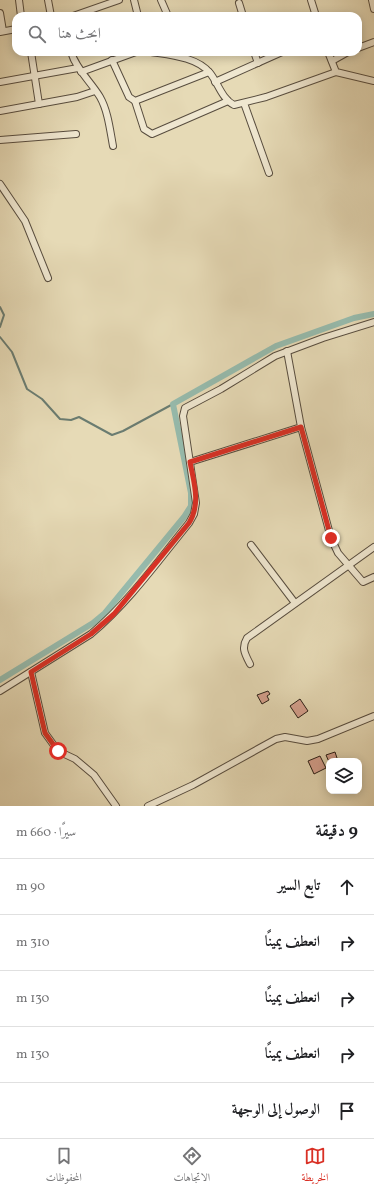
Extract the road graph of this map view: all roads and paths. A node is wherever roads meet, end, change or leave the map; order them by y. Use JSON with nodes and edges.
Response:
{"nodes":[{"id":1,"x":18,"y":0,"type":"edge"},
{"id":2,"x":48,"y":0,"type":"edge"},
{"id":3,"x":119,"y":0,"type":"edge"},
{"id":4,"x":134,"y":0,"type":"edge"},
{"id":5,"x":160,"y":0,"type":"edge"},
{"id":6,"x":311,"y":0,"type":"edge"},
{"id":7,"x":372,"y":0,"type":"edge"},
{"id":8,"x":239,"y":3,"type":"dead end"},
{"id":9,"x":374,"y":9,"type":"edge"},
{"id":10,"x":20,"y":12,"type":"edge"},
{"id":11,"x":50,"y":12,"type":"edge"},
{"id":12,"x":84,"y":12,"type":"edge"},
{"id":13,"x":137,"y":12,"type":"edge"},
{"id":14,"x":166,"y":12,"type":"edge"},
{"id":15,"x":242,"y":12,"type":"edge"},
{"id":16,"x":315,"y":12,"type":"edge"},
{"id":17,"x":0,"y":13,"type":"edge"},
{"id":18,"x":12,"y":30,"type":"edge"},
{"id":19,"x":1,"y":31,"type":"edge"},
{"id":20,"x":374,"y":42,"type":"edge"},
{"id":21,"x":362,"y":46,"type":"edge"},
{"id":22,"x":32,"y":56,"type":"edge"},
{"id":23,"x":73,"y":56,"type":"edge"},
{"id":24,"x":124,"y":56,"type":"edge"},
{"id":25,"x":169,"y":56,"type":"edge"},
{"id":26,"x":182,"y":56,"type":"edge"},
{"id":27,"x":255,"y":56,"type":"edge"},
{"id":28,"x":273,"y":56,"type":"edge"},
{"id":29,"x":330,"y":56,"type":"edge"},
{"id":30,"x":341,"y":56,"type":"edge"},
{"id":31,"x":183,"y":59,"type":"junction"},
{"id":32,"x":112,"y":60,"type":"junction"},
{"id":33,"x":332,"y":61,"type":"junction"},
{"id":34,"x":258,"y":63,"type":"junction"},
{"id":35,"x":80,"y":70,"type":"junction"},
{"id":36,"x":209,"y":72,"type":"junction"},
{"id":37,"x":336,"y":72,"type":"junction"},
{"id":38,"x":35,"y":76,"type":"junction"},
{"id":39,"x":374,"y":81,"type":"edge"},
{"id":40,"x":0,"y":82,"type":"edge"},
{"id":41,"x":215,"y":82,"type":"junction"},
{"id":42,"x":96,"y":91,"type":"junction"},
{"id":43,"x":135,"y":101,"type":"junction"},
{"id":44,"x":228,"y":102,"type":"junction"},
{"id":45,"x":244,"y":103,"type":"junction"},
{"id":46,"x":39,"y":104,"type":"junction"},
{"id":47,"x":0,"y":111,"type":"edge"},
{"id":48,"x":76,"y":134,"type":"dead end"},
{"id":49,"x":0,"y":139,"type":"edge"},
{"id":50,"x":113,"y":146,"type":"dead end"},
{"id":51,"x":269,"y":173,"type":"dead end"},
{"id":52,"x":0,"y":184,"type":"edge"},
{"id":53,"x":48,"y":278,"type":"dead end"},
{"id":54,"x":374,"y":322,"type":"edge"},
{"id":55,"x":288,"y":351,"type":"junction"},
{"id":56,"x":301,"y":427,"type":"junction"},
{"id":57,"x":190,"y":462,"type":"junction"},
{"id":58,"x":251,"y":545,"type":"dead end"},
{"id":59,"x":374,"y":547,"type":"edge"},
{"id":60,"x":348,"y":566,"type":"junction"},
{"id":61,"x":374,"y":577,"type":"edge"},
{"id":62,"x":295,"y":603,"type":"junction"},
{"id":63,"x":250,"y":664,"type":"dead end"},
{"id":64,"x":31,"y":672,"type":"junction"},
{"id":65,"x":0,"y":691,"type":"edge"},
{"id":66,"x":374,"y":716,"type":"edge"},
{"id":67,"x":116,"y":806,"type":"edge"},
{"id":68,"x":148,"y":806,"type":"edge"}],
"edges":[{"from":1,"to":10,"type":"street"},
{"from":2,"to":11,"type":"street"},
{"from":3,"to":12,"type":"street"},
{"from":4,"to":13,"type":"street"},
{"from":5,"to":14,"type":"street"},
{"from":6,"to":16,"type":"street"},
{"from":7,"to":9,"type":"street"},
{"from":8,"to":15,"type":"street"},
{"from":17,"to":19,"type":"street"},
{"from":18,"to":19,"type":"street"},
{"from":20,"to":21,"type":"street"},
{"from":22,"to":38,"type":"street"},
{"from":23,"to":35,"type":"street"},
{"from":24,"to":32,"type":"street"},
{"from":25,"to":31,"type":"street"},
{"from":26,"to":31,"type":"street"},
{"from":27,"to":34,"type":"street"},
{"from":28,"to":34,"type":"street"},
{"from":29,"to":33,"type":"street"},
{"from":30,"to":33,"type":"street"},
{"from":31,"to":36,"type":"street"},
{"from":32,"to":35,"type":"street"},
{"from":32,"to":43,"type":"street"},
{"from":33,"to":37,"type":"street"},
{"from":34,"to":41,"type":"street"},
{"from":35,"to":38,"type":"street"},
{"from":35,"to":42,"type":"street"},
{"from":36,"to":41,"type":"street"},
{"from":36,"to":43,"type":"street"},
{"from":37,"to":39,"type":"street"},
{"from":37,"to":45,"type":"street"},
{"from":38,"to":40,"type":"street"},
{"from":38,"to":46,"type":"street"},
{"from":41,"to":44,"type":"street"},
{"from":42,"to":46,"type":"street"},
{"from":42,"to":50,"type":"street"},
{"from":43,"to":44,"type":"street"},
{"from":44,"to":45,"type":"street"},
{"from":45,"to":51,"type":"street"},
{"from":46,"to":47,"type":"street"},
{"from":48,"to":49,"type":"street"},
{"from":52,"to":53,"type":"street"},
{"from":54,"to":55,"type":"street"},
{"from":55,"to":56,"type":"street"},
{"from":55,"to":57,"type":"street"},
{"from":56,"to":57,"type":"street"},
{"from":56,"to":60,"type":"street"},
{"from":57,"to":64,"type":"street"},
{"from":58,"to":62,"type":"street"},
{"from":59,"to":60,"type":"street"},
{"from":60,"to":61,"type":"street"},
{"from":60,"to":62,"type":"street"},
{"from":62,"to":63,"type":"street"},
{"from":64,"to":65,"type":"street"},
{"from":64,"to":67,"type":"street"},
{"from":66,"to":68,"type":"street"}]}
